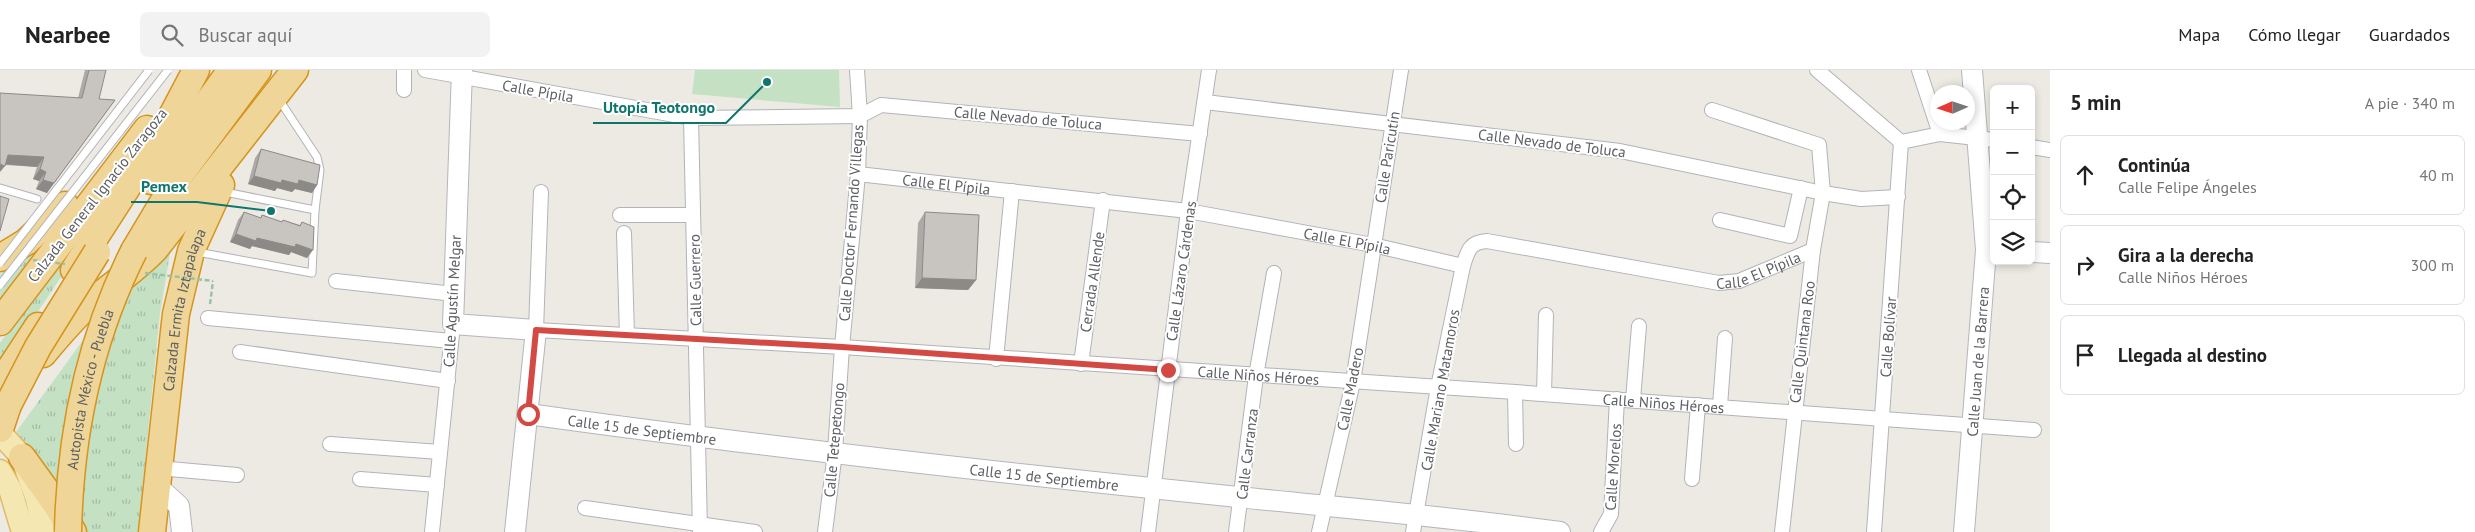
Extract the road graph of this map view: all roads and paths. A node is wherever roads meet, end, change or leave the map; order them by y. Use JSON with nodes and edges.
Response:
{"nodes":[{"id":1,"x":150,"y":70,"type":"edge"},
{"id":2,"x":168,"y":70,"type":"edge"},
{"id":3,"x":196,"y":70,"type":"edge"},
{"id":4,"x":258,"y":70,"type":"edge"},
{"id":5,"x":295,"y":70,"type":"edge"},
{"id":6,"x":404,"y":70,"type":"edge"},
{"id":7,"x":425,"y":70,"type":"edge"},
{"id":8,"x":857,"y":70,"type":"edge"},
{"id":9,"x":1209,"y":70,"type":"edge"},
{"id":10,"x":1401,"y":70,"type":"edge"},
{"id":11,"x":1817,"y":70,"type":"edge"},
{"id":12,"x":1919,"y":70,"type":"edge"},
{"id":13,"x":1972,"y":70,"type":"edge"},
{"id":14,"x":461,"y":74,"type":"edge"},
{"id":15,"x":226,"y":76,"type":"edge"},
{"id":16,"x":404,"y":90,"type":"dead end"},
{"id":17,"x":276,"y":95,"type":"junction"},
{"id":18,"x":1204,"y":102,"type":"junction"},
{"id":19,"x":1712,"y":110,"type":"dead end"},
{"id":20,"x":157,"y":116,"type":"junction"},
{"id":21,"x":860,"y":116,"type":"junction"},
{"id":22,"x":691,"y":118,"type":"junction"},
{"id":23,"x":1393,"y":123,"type":"junction"},
{"id":24,"x":1200,"y":134,"type":"junction"},
{"id":25,"x":1940,"y":134,"type":"junction"},
{"id":26,"x":1984,"y":138,"type":"edge"},
{"id":27,"x":1901,"y":142,"type":"junction"},
{"id":28,"x":238,"y":143,"type":"junction"},
{"id":29,"x":2035,"y":148,"type":"edge"},
{"id":30,"x":2050,"y":150,"type":"edge"},
{"id":31,"x":858,"y":174,"type":"junction"},
{"id":32,"x":0,"y":188,"type":"edge"},
{"id":33,"x":1801,"y":188,"type":"junction"},
{"id":34,"x":219,"y":190,"type":"junction"},
{"id":35,"x":1012,"y":191,"type":"junction"},
{"id":36,"x":541,"y":192,"type":"dead end"},
{"id":37,"x":1824,"y":193,"type":"junction"},
{"id":38,"x":1898,"y":197,"type":"junction"},
{"id":39,"x":37,"y":199,"type":"dead end"},
{"id":40,"x":1103,"y":200,"type":"junction"},
{"id":41,"x":315,"y":210,"type":"junction"},
{"id":42,"x":1188,"y":211,"type":"junction"},
{"id":43,"x":620,"y":215,"type":"dead end"},
{"id":44,"x":693,"y":215,"type":"junction"},
{"id":45,"x":1720,"y":220,"type":"dead end"},
{"id":46,"x":624,"y":233,"type":"dead end"},
{"id":47,"x":1373,"y":245,"type":"junction"},
{"id":48,"x":1813,"y":250,"type":"junction"},
{"id":49,"x":1990,"y":250,"type":"edge"},
{"id":50,"x":192,"y":251,"type":"junction"},
{"id":51,"x":2035,"y":252,"type":"edge"},
{"id":52,"x":2050,"y":253,"type":"edge"},
{"id":53,"x":0,"y":258,"type":"edge"},
{"id":54,"x":0,"y":264,"type":"edge"},
{"id":55,"x":1463,"y":266,"type":"junction"},
{"id":56,"x":1274,"y":273,"type":"dead end"},
{"id":57,"x":336,"y":281,"type":"dead end"},
{"id":58,"x":0,"y":285,"type":"edge"},
{"id":59,"x":454,"y":294,"type":"junction"},
{"id":60,"x":1546,"y":315,"type":"dead end"},
{"id":61,"x":208,"y":318,"type":"dead end"},
{"id":62,"x":0,"y":322,"type":"edge"},
{"id":63,"x":1639,"y":326,"type":"dead end"},
{"id":64,"x":536,"y":330,"type":"junction"},
{"id":65,"x":452,"y":333,"type":"junction"},
{"id":66,"x":627,"y":335,"type":"junction"},
{"id":67,"x":1725,"y":338,"type":"dead end"},
{"id":68,"x":696,"y":339,"type":"junction"},
{"id":69,"x":842,"y":347,"type":"junction"},
{"id":70,"x":240,"y":352,"type":"dead end"},
{"id":71,"x":996,"y":359,"type":"junction"},
{"id":72,"x":1081,"y":364,"type":"junction"},
{"id":73,"x":1168,"y":370,"type":"junction"},
{"id":74,"x":1256,"y":376,"type":"junction"},
{"id":75,"x":448,"y":381,"type":"junction"},
{"id":76,"x":1353,"y":382,"type":"junction"},
{"id":77,"x":1438,"y":387,"type":"junction"},
{"id":78,"x":1515,"y":392,"type":"junction"},
{"id":79,"x":1544,"y":394,"type":"junction"},
{"id":80,"x":1617,"y":399,"type":"junction"},
{"id":81,"x":1633,"y":400,"type":"junction"},
{"id":82,"x":1698,"y":405,"type":"junction"},
{"id":83,"x":1720,"y":406,"type":"junction"},
{"id":84,"x":2,"y":411,"type":"edge"},
{"id":85,"x":1794,"y":412,"type":"junction"},
{"id":86,"x":528,"y":414,"type":"junction"},
{"id":87,"x":1883,"y":418,"type":"junction"},
{"id":88,"x":1974,"y":424,"type":"junction"},
{"id":89,"x":2034,"y":430,"type":"dead end"},
{"id":90,"x":697,"y":437,"type":"junction"},
{"id":91,"x":330,"y":444,"type":"dead end"},
{"id":92,"x":1516,"y":444,"type":"dead end"},
{"id":93,"x":440,"y":452,"type":"junction"},
{"id":94,"x":835,"y":452,"type":"junction"},
{"id":95,"x":22,"y":457,"type":"junction"},
{"id":96,"x":0,"y":471,"type":"edge"},
{"id":97,"x":237,"y":475,"type":"dead end"},
{"id":98,"x":157,"y":476,"type":"junction"},
{"id":99,"x":360,"y":479,"type":"dead end"},
{"id":100,"x":1692,"y":480,"type":"dead end"},
{"id":101,"x":437,"y":485,"type":"junction"},
{"id":102,"x":1152,"y":488,"type":"junction"},
{"id":103,"x":1241,"y":498,"type":"junction"},
{"id":104,"x":1326,"y":505,"type":"junction"},
{"id":105,"x":586,"y":508,"type":"dead end"},
{"id":106,"x":1415,"y":523,"type":"edge"},
{"id":107,"x":700,"y":527,"type":"edge"},
{"id":108,"x":1493,"y":527,"type":"edge"},
{"id":109,"x":23,"y":532,"type":"edge"},
{"id":110,"x":44,"y":532,"type":"edge"},
{"id":111,"x":68,"y":532,"type":"edge"},
{"id":112,"x":73,"y":532,"type":"edge"},
{"id":113,"x":152,"y":532,"type":"edge"},
{"id":114,"x":182,"y":532,"type":"edge"},
{"id":115,"x":432,"y":532,"type":"edge"},
{"id":116,"x":514,"y":532,"type":"edge"},
{"id":117,"x":755,"y":532,"type":"edge"},
{"id":118,"x":826,"y":532,"type":"edge"},
{"id":119,"x":1148,"y":532,"type":"edge"},
{"id":120,"x":1236,"y":532,"type":"edge"},
{"id":121,"x":1319,"y":532,"type":"edge"},
{"id":122,"x":1560,"y":532,"type":"edge"},
{"id":123,"x":1601,"y":532,"type":"edge"},
{"id":124,"x":1782,"y":532,"type":"edge"},
{"id":125,"x":1874,"y":532,"type":"edge"},
{"id":126,"x":1964,"y":532,"type":"edge"}],
"edges":[{"from":1,"to":54,"type":"lane","bridge":true},
{"from":2,"to":58,"type":"lane","bridge":true},
{"from":3,"to":20,"type":"highway","name":"Calzada General Ignacio Zaragoza"},
{"from":3,"to":84,"type":"highway"},
{"from":4,"to":111,"type":"highway","name":"Autopista México - Puebla","bridge":true},
{"from":5,"to":17,"type":"highway"},
{"from":6,"to":16,"type":"street"},
{"from":7,"to":14,"type":"street","name":"Calle Pípila"},
{"from":8,"to":21,"type":"street","name":"Calle Doctor Fernando Villegas"},
{"from":9,"to":18,"type":"street","name":"Calle Lázaro Cárdenas"},
{"from":10,"to":23,"type":"street","name":"Calle Paricutín"},
{"from":11,"to":27,"type":"street"},
{"from":12,"to":25,"type":"street"},
{"from":13,"to":26,"type":"street","name":"Calle Juan de la Barrera"},
{"from":14,"to":22,"type":"street","name":"Calle Pípila"},
{"from":14,"to":59,"type":"street","name":"Calle Agustín Melgar"},
{"from":15,"to":84,"type":"highway","bridge":true},
{"from":17,"to":28,"type":"highway"},
{"from":17,"to":41,"type":"lane"},
{"from":18,"to":23,"type":"street","name":"Calle Nevado de Toluca"},
{"from":18,"to":24,"type":"street","name":"Calle Lázaro Cárdenas"},
{"from":19,"to":37,"type":"street","name":"Calle Quintana Roo"},
{"from":20,"to":53,"type":"highway"},
{"from":20,"to":62,"type":"highway","name":"Calzada General Ignacio Zaragoza"},
{"from":21,"to":22,"type":"street","name":"Calle Pípila"},
{"from":21,"to":24,"type":"street","name":"Calle Nevado de Toluca"},
{"from":21,"to":31,"type":"street","name":"Calle Doctor Fernando Villegas"},
{"from":22,"to":44,"type":"street","name":"Calle Guerrero"},
{"from":23,"to":33,"type":"street","name":"Calle Nevado de Toluca"},
{"from":23,"to":47,"type":"street","name":"Calle Paricutín"},
{"from":24,"to":42,"type":"street","name":"Calle Lázaro Cárdenas"},
{"from":25,"to":26,"type":"street"},
{"from":25,"to":27,"type":"street"},
{"from":26,"to":49,"type":"street","name":"Calle Juan de la Barrera"},
{"from":27,"to":38,"type":"street","name":"Calle Bolívar"},
{"from":28,"to":34,"type":"highway","name":"Calzada Ermita Iztapalapa"},
{"from":28,"to":84,"type":"highway"},
{"from":29,"to":30,"type":"street"},
{"from":31,"to":35,"type":"street","name":"Calle El Pípila"},
{"from":31,"to":69,"type":"street","name":"Calle Doctor Fernando Villegas"},
{"from":32,"to":39,"type":"lane"},
{"from":33,"to":37,"type":"street","name":"Calle Nevado de Toluca"},
{"from":33,"to":45,"type":"street"},
{"from":34,"to":41,"type":"lane"},
{"from":34,"to":50,"type":"highway","name":"Calzada Ermita Iztapalapa"},
{"from":35,"to":40,"type":"street","name":"Calle El Pípila"},
{"from":35,"to":71,"type":"street"},
{"from":36,"to":64,"type":"street"},
{"from":37,"to":38,"type":"street","name":"Calle Nevado de Toluca"},
{"from":37,"to":48,"type":"street","name":"Calle Quintana Roo"},
{"from":38,"to":87,"type":"street","name":"Calle Bolívar"},
{"from":40,"to":42,"type":"street","name":"Calle El Pípila"},
{"from":40,"to":72,"type":"street","name":"Cerrada Allende"},
{"from":41,"to":50,"type":"lane"},
{"from":42,"to":47,"type":"street","name":"Calle El Pípila"},
{"from":42,"to":73,"type":"street","name":"Calle Lázaro Cárdenas"},
{"from":43,"to":44,"type":"street"},
{"from":44,"to":68,"type":"street","name":"Calle Guerrero"},
{"from":46,"to":66,"type":"street"},
{"from":47,"to":55,"type":"street","name":"Calle El Pípila"},
{"from":47,"to":76,"type":"street","name":"Calle Madero"},
{"from":48,"to":55,"type":"street","name":"Calle El Pípila"},
{"from":48,"to":85,"type":"street","name":"Calle Quintana Roo"},
{"from":49,"to":88,"type":"street","name":"Calle Juan de la Barrera"},
{"from":50,"to":98,"type":"highway","name":"Calzada Ermita Iztapalapa"},
{"from":51,"to":52,"type":"street"},
{"from":55,"to":77,"type":"street","name":"Calle Mariano Matamoros"},
{"from":56,"to":74,"type":"street","name":"Calle Carranza"},
{"from":57,"to":59,"type":"street"},
{"from":59,"to":65,"type":"street","name":"Calle Agustín Melgar"},
{"from":60,"to":79,"type":"street"},
{"from":61,"to":65,"type":"street"},
{"from":63,"to":81,"type":"street"},
{"from":64,"to":65,"type":"street","name":"Calle Niños Héroes"},
{"from":64,"to":66,"type":"street","name":"Calle Niños Héroes"},
{"from":64,"to":86,"type":"street"},
{"from":65,"to":75,"type":"street","name":"Calle Agustín Melgar"},
{"from":66,"to":68,"type":"street","name":"Calle Niños Héroes"},
{"from":67,"to":83,"type":"street"},
{"from":68,"to":69,"type":"street","name":"Calle Niños Héroes"},
{"from":68,"to":90,"type":"street","name":"Calle Guerrero"},
{"from":69,"to":71,"type":"street","name":"Calle Niños Héroes"},
{"from":69,"to":94,"type":"street","name":"Calle Tetepetongo"},
{"from":70,"to":75,"type":"street"},
{"from":71,"to":72,"type":"street","name":"Calle Niños Héroes"},
{"from":72,"to":73,"type":"street","name":"Calle Niños Héroes"},
{"from":73,"to":74,"type":"street","name":"Calle Niños Héroes"},
{"from":73,"to":102,"type":"street","name":"Calle Lázaro Cárdenas"},
{"from":74,"to":76,"type":"street","name":"Calle Niños Héroes"},
{"from":74,"to":103,"type":"street","name":"Calle Carranza"},
{"from":75,"to":93,"type":"street","name":"Calle Agustín Melgar"},
{"from":76,"to":77,"type":"street","name":"Calle Niños Héroes"},
{"from":76,"to":104,"type":"street","name":"Calle Madero"},
{"from":77,"to":78,"type":"street","name":"Calle Niños Héroes"},
{"from":77,"to":106,"type":"street","name":"Calle Mariano Matamoros"},
{"from":78,"to":79,"type":"street","name":"Calle Niños Héroes"},
{"from":78,"to":92,"type":"street"},
{"from":79,"to":80,"type":"street","name":"Calle Niños Héroes"},
{"from":80,"to":81,"type":"street","name":"Calle Niños Héroes"},
{"from":80,"to":123,"type":"street","name":"Calle Morelos"},
{"from":81,"to":82,"type":"street","name":"Calle Niños Héroes"},
{"from":82,"to":83,"type":"street","name":"Calle Niños Héroes"},
{"from":82,"to":100,"type":"street"},
{"from":83,"to":85,"type":"street","name":"Calle Niños Héroes"},
{"from":84,"to":95,"type":"main road"},
{"from":85,"to":87,"type":"street","name":"Calle Niños Héroes"},
{"from":85,"to":124,"type":"street","name":"Calle Quintana Roo"},
{"from":86,"to":90,"type":"street","name":"Calle 15 de Septiembre"},
{"from":86,"to":116,"type":"street"},
{"from":87,"to":88,"type":"street","name":"Calle Niños Héroes"},
{"from":87,"to":125,"type":"street","name":"Calle Bolívar"},
{"from":88,"to":89,"type":"street","name":"Calle Niños Héroes"},
{"from":88,"to":126,"type":"street","name":"Calle Juan de la Barrera"},
{"from":90,"to":94,"type":"street","name":"Calle 15 de Septiembre"},
{"from":90,"to":107,"type":"street","name":"Calle Guerrero"},
{"from":91,"to":93,"type":"street"},
{"from":93,"to":101,"type":"street","name":"Calle Agustín Melgar"},
{"from":94,"to":102,"type":"street","name":"Calle 15 de Septiembre"},
{"from":94,"to":118,"type":"street","name":"Calle Tetepetongo"},
{"from":95,"to":110,"type":"main road"},
{"from":95,"to":112,"type":"highway"},
{"from":96,"to":109,"type":"main road"},
{"from":97,"to":98,"type":"street"},
{"from":98,"to":113,"type":"highway","name":"Calzada Ermita Iztapalapa"},
{"from":98,"to":114,"type":"street"},
{"from":99,"to":101,"type":"street"},
{"from":101,"to":115,"type":"street","name":"Calle Agustín Melgar"},
{"from":102,"to":103,"type":"street","name":"Calle 15 de Septiembre"},
{"from":102,"to":119,"type":"street","name":"Calle Lázaro Cárdenas"},
{"from":103,"to":104,"type":"street","name":"Calle 15 de Septiembre"},
{"from":103,"to":120,"type":"street","name":"Calle Carranza"},
{"from":104,"to":106,"type":"street","name":"Calle 15 de Septiembre"},
{"from":104,"to":121,"type":"street","name":"Calle Madero"},
{"from":105,"to":107,"type":"street"},
{"from":106,"to":108,"type":"street","name":"Calle 15 de Septiembre"},
{"from":107,"to":117,"type":"street"},
{"from":108,"to":122,"type":"street","name":"Calle 15 de Septiembre"}]}
